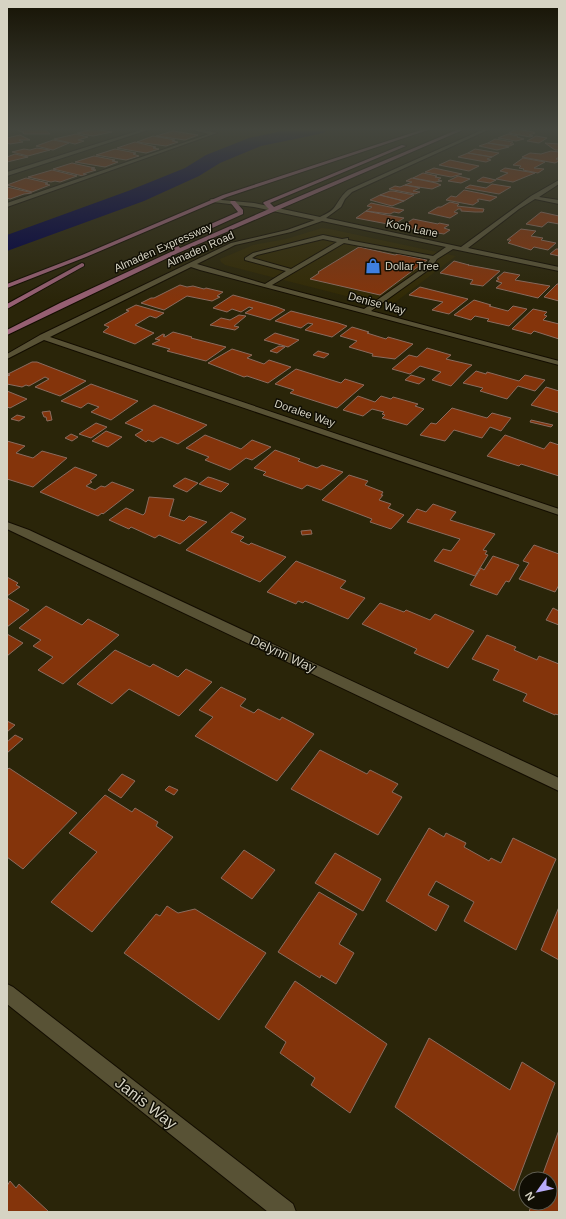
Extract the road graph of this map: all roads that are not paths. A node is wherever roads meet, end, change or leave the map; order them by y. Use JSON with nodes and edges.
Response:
{"nodes":[{"id":1,"x":62,"y":186,"type":"edge"},
{"id":2,"x":253,"y":186,"type":"edge"},
{"id":3,"x":307,"y":186,"type":"edge"},
{"id":4,"x":330,"y":186,"type":"edge"},
{"id":5,"x":361,"y":186,"type":"edge"},
{"id":6,"x":552,"y":186,"type":"edge"},
{"id":7,"x":533,"y":197,"type":"junction"},
{"id":8,"x":213,"y":200,"type":"junction"},
{"id":9,"x":233,"y":202,"type":"junction"},
{"id":10,"x":559,"y":202,"type":"edge"},
{"id":11,"x":7,"y":205,"type":"edge"},
{"id":12,"x":273,"y":210,"type":"junction"},
{"id":13,"x":320,"y":220,"type":"junction"},
{"id":14,"x":363,"y":228,"type":"junction"},
{"id":15,"x":344,"y":240,"type":"junction"},
{"id":16,"x":451,"y":246,"type":"junction"},
{"id":17,"x":462,"y":249,"type":"junction"},
{"id":18,"x":180,"y":251,"type":"junction"},
{"id":19,"x":84,"y":256,"type":"junction"},
{"id":20,"x":434,"y":258,"type":"junction"},
{"id":21,"x":190,"y":264,"type":"junction"},
{"id":22,"x":559,"y":269,"type":"edge"},
{"id":23,"x":292,"y":271,"type":"junction"},
{"id":24,"x":7,"y":286,"type":"edge"},
{"id":25,"x":266,"y":286,"type":"junction"},
{"id":26,"x":7,"y":307,"type":"edge"},
{"id":27,"x":365,"y":312,"type":"junction"},
{"id":28,"x":7,"y":333,"type":"edge"},
{"id":29,"x":43,"y":336,"type":"junction"},
{"id":30,"x":7,"y":357,"type":"edge"},
{"id":31,"x":559,"y":363,"type":"edge"},
{"id":32,"x":559,"y":512,"type":"edge"},
{"id":33,"x":7,"y":525,"type":"edge"},
{"id":34,"x":559,"y":785,"type":"edge"},
{"id":35,"x":7,"y":993,"type":"edge"},
{"id":36,"x":285,"y":1212,"type":"edge"}],
"edges":[{"from":1,"to":11,"type":"street"},
{"from":2,"to":8,"type":"main road","name":"Almaden Expressway"},
{"from":3,"to":12,"type":"main road"},
{"from":4,"to":12,"type":"main road","name":"Almaden Expressway"},
{"from":5,"to":13,"type":"street","name":"Almaden Road"},
{"from":6,"to":7,"type":"street"},
{"from":7,"to":10,"type":"street"},
{"from":7,"to":17,"type":"street"},
{"from":8,"to":9,"type":"street","name":"Koch Lane"},
{"from":8,"to":19,"type":"main road","name":"Almaden Expressway"},
{"from":9,"to":12,"type":"street","name":"Koch Lane"},
{"from":9,"to":18,"type":"main road"},
{"from":12,"to":13,"type":"street","name":"Koch Lane"},
{"from":12,"to":18,"type":"main road","name":"Almaden Expressway"},
{"from":13,"to":14,"type":"street","name":"Koch Lane"},
{"from":13,"to":21,"type":"street","name":"Almaden Road"},
{"from":14,"to":15,"type":"street"},
{"from":14,"to":16,"type":"street","name":"Koch Lane"},
{"from":15,"to":20,"type":"street"},
{"from":15,"to":23,"type":"street"},
{"from":15,"to":23,"type":"street"},
{"from":16,"to":17,"type":"street","name":"Koch Lane"},
{"from":16,"to":20,"type":"street"},
{"from":17,"to":22,"type":"street","name":"Koch Lane"},
{"from":18,"to":28,"type":"main road","name":"Almaden Expressway"},
{"from":19,"to":24,"type":"main road","name":"Almaden Expressway"},
{"from":19,"to":26,"type":"main road"},
{"from":20,"to":27,"type":"street"},
{"from":21,"to":25,"type":"street","name":"Denise Way"},
{"from":21,"to":29,"type":"street","name":"Almaden Road"},
{"from":23,"to":25,"type":"street"},
{"from":25,"to":27,"type":"street","name":"Denise Way"},
{"from":27,"to":31,"type":"street","name":"Denise Way"},
{"from":29,"to":30,"type":"street","name":"Almaden Road"},
{"from":29,"to":32,"type":"street","name":"Doralee Way"},
{"from":33,"to":34,"type":"street","name":"Delynn Way"},
{"from":35,"to":36,"type":"street","name":"Janis Way"}]}
